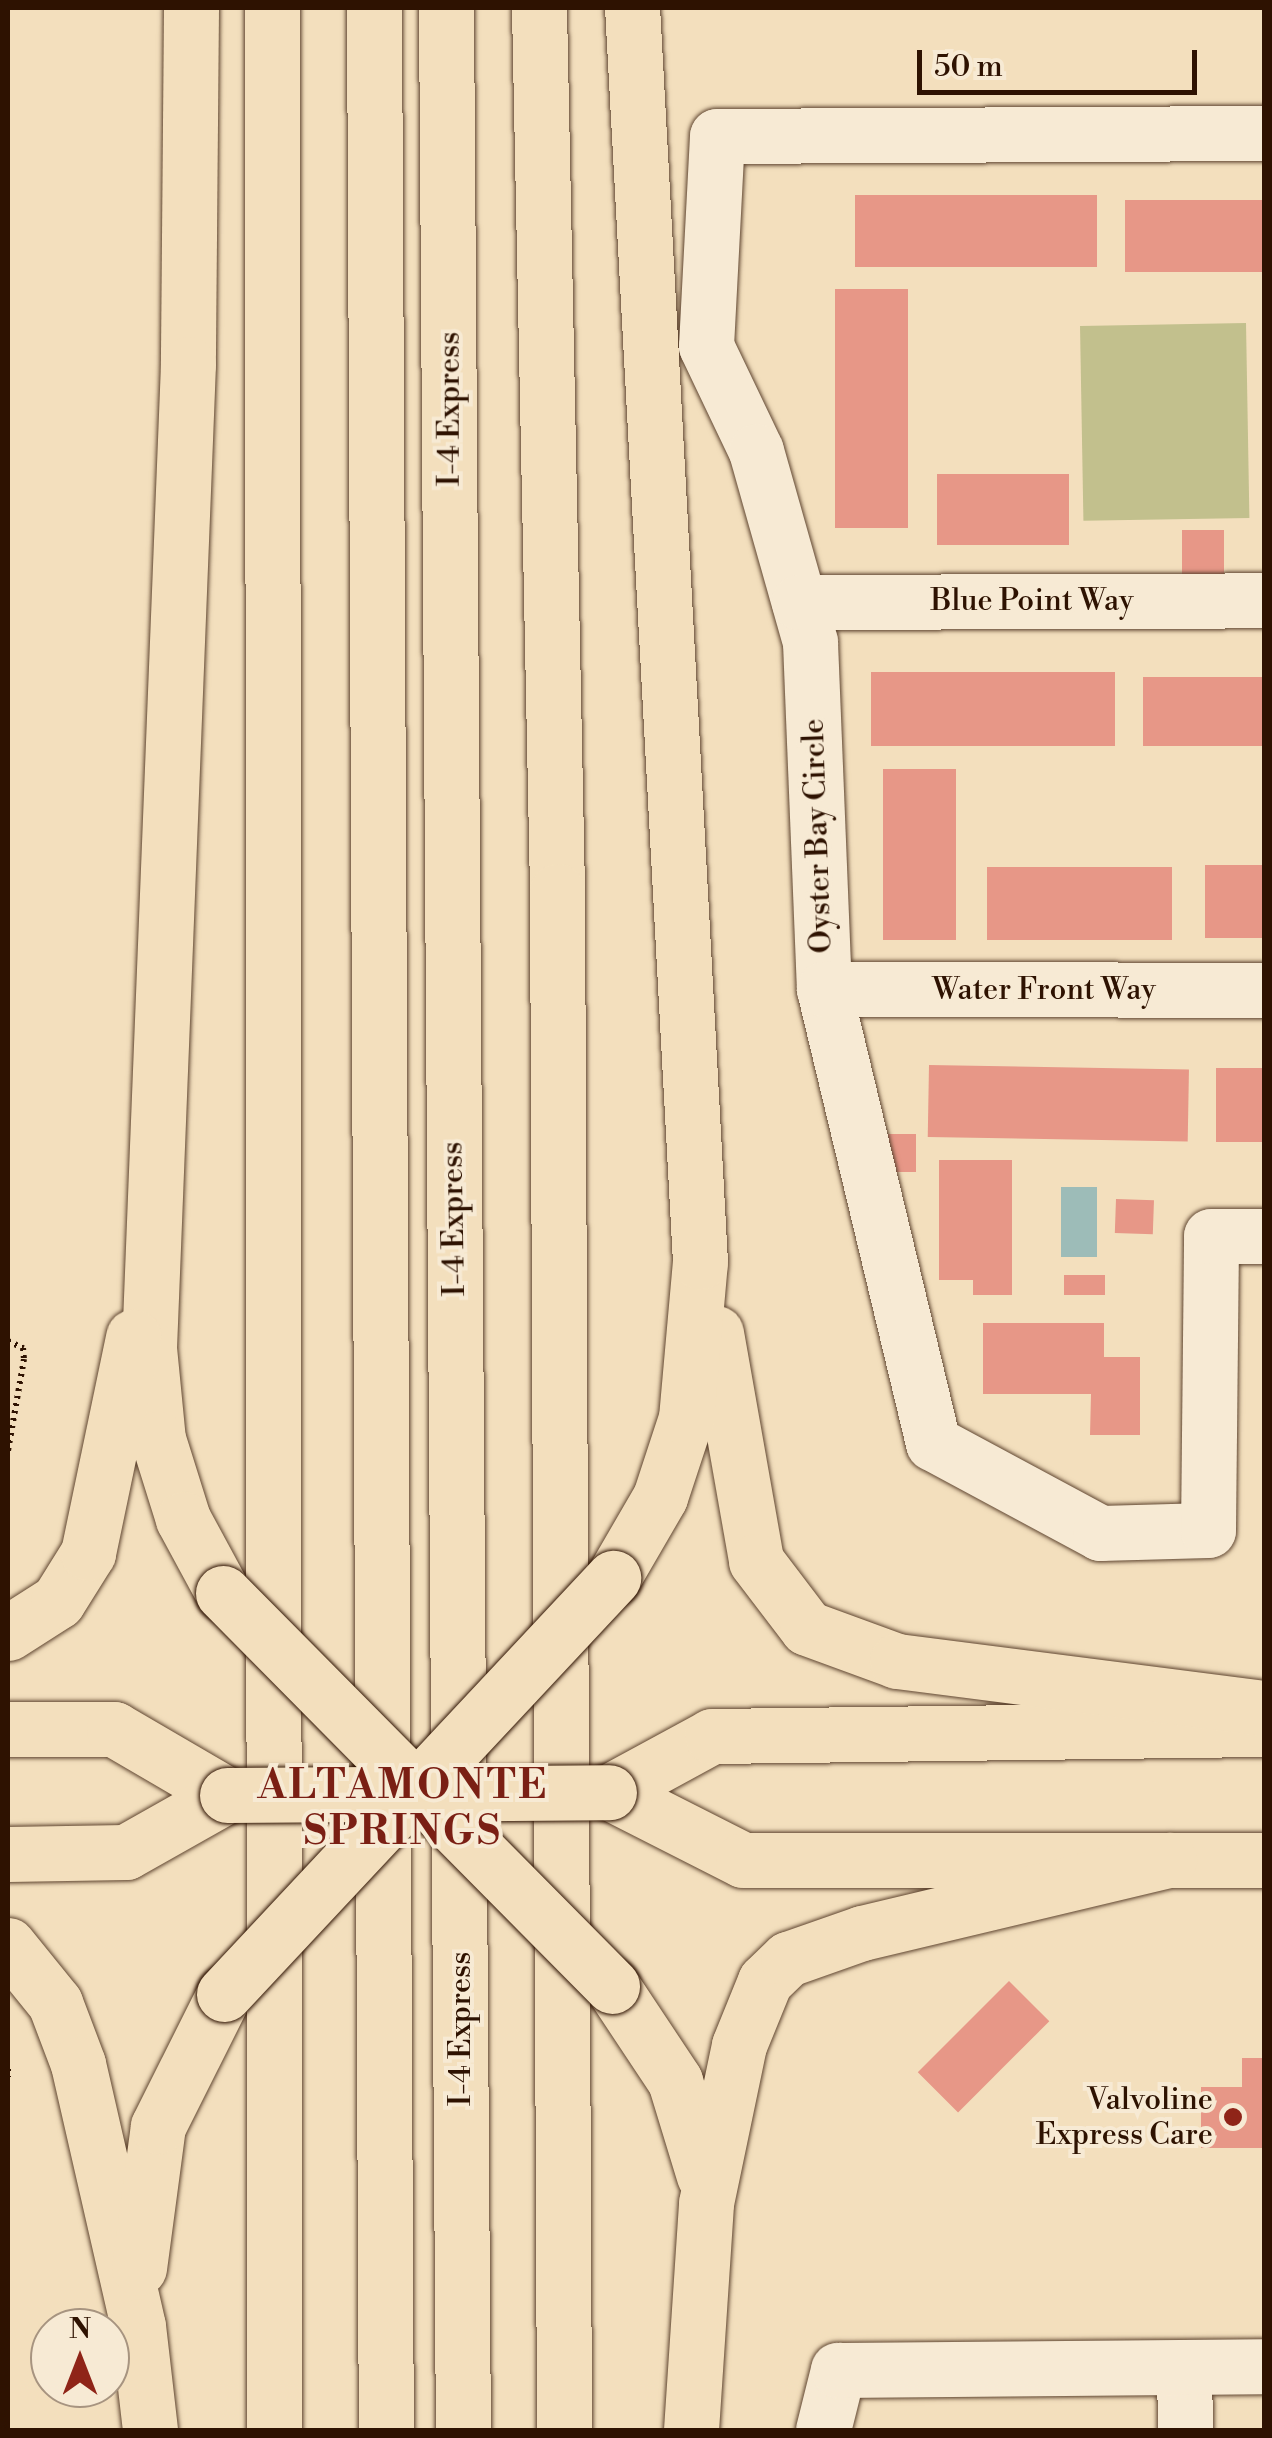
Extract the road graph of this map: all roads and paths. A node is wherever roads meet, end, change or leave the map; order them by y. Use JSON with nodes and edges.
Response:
{"nodes":[{"id":1,"x":191,"y":8,"type":"edge"},
{"id":2,"x":272,"y":8,"type":"edge"},
{"id":3,"x":374,"y":8,"type":"edge"},
{"id":4,"x":446,"y":8,"type":"edge"},
{"id":5,"x":539,"y":8,"type":"edge"},
{"id":6,"x":632,"y":8,"type":"edge"},
{"id":7,"x":1264,"y":133,"type":"edge"},
{"id":8,"x":1264,"y":600,"type":"edge"},
{"id":9,"x":799,"y":602,"type":"junction"},
{"id":10,"x":824,"y":990,"type":"junction"},
{"id":11,"x":1264,"y":990,"type":"edge"},
{"id":12,"x":1264,"y":1236,"type":"edge"},
{"id":13,"x":154,"y":1241,"type":"junction"},
{"id":14,"x":700,"y":1262,"type":"junction"},
{"id":15,"x":8,"y":1342,"type":"edge"},
{"id":16,"x":8,"y":1452,"type":"edge"},
{"id":17,"x":8,"y":1633,"type":"edge"},
{"id":18,"x":1264,"y":1708,"type":"edge"},
{"id":19,"x":8,"y":1729,"type":"edge"},
{"id":20,"x":1264,"y":1729,"type":"edge"},
{"id":21,"x":419,"y":1791,"type":"junction"},
{"id":22,"x":610,"y":1792,"type":"junction"},
{"id":23,"x":227,"y":1795,"type":"junction"},
{"id":24,"x":8,"y":1854,"type":"edge"},
{"id":25,"x":1169,"y":1860,"type":"junction"},
{"id":26,"x":1264,"y":1860,"type":"edge"},
{"id":27,"x":8,"y":1946,"type":"edge"},
{"id":28,"x":8,"y":2069,"type":"edge"},
{"id":29,"x":8,"y":2077,"type":"edge"},
{"id":30,"x":706,"y":2204,"type":"junction"},
{"id":31,"x":138,"y":2326,"type":"junction"},
{"id":32,"x":1264,"y":2366,"type":"edge"},
{"id":33,"x":1184,"y":2367,"type":"junction"},
{"id":34,"x":150,"y":2430,"type":"edge"},
{"id":35,"x":274,"y":2430,"type":"edge"},
{"id":36,"x":386,"y":2430,"type":"edge"},
{"id":37,"x":464,"y":2430,"type":"edge"},
{"id":38,"x":564,"y":2430,"type":"edge"},
{"id":39,"x":692,"y":2430,"type":"edge"},
{"id":40,"x":823,"y":2430,"type":"edge"},
{"id":41,"x":1185,"y":2430,"type":"edge"}],
"edges":[{"from":1,"to":13,"type":"main road"},
{"from":2,"to":35,"type":"main road"},
{"from":3,"to":36,"type":"main road"},
{"from":4,"to":37,"type":"main road","name":"I-4 Express"},
{"from":5,"to":38,"type":"main road"},
{"from":6,"to":14,"type":"main road"},
{"from":7,"to":9,"type":"street","name":"Oyster Bay Circle"},
{"from":8,"to":9,"type":"street","name":"Blue Point Way"},
{"from":9,"to":10,"type":"street","name":"Oyster Bay Circle"},
{"from":10,"to":11,"type":"street","name":"Water Front Way"},
{"from":10,"to":12,"type":"street","name":"Oyster Bay Circle"},
{"from":13,"to":17,"type":"main road"},
{"from":13,"to":21,"type":"main road","bridge":true},
{"from":14,"to":18,"type":"main road"},
{"from":14,"to":21,"type":"main road","bridge":true},
{"from":15,"to":16,"type":"path"},
{"from":19,"to":23,"type":"main road"},
{"from":20,"to":22,"type":"main road"},
{"from":21,"to":22,"type":"main road","bridge":true},
{"from":21,"to":23,"type":"main road","bridge":true},
{"from":21,"to":30,"type":"main road","bridge":true},
{"from":21,"to":31,"type":"main road","bridge":true},
{"from":22,"to":25,"type":"main road"},
{"from":23,"to":24,"type":"main road"},
{"from":25,"to":26,"type":"main road"},
{"from":25,"to":30,"type":"main road"},
{"from":27,"to":31,"type":"main road"},
{"from":28,"to":29,"type":"path"},
{"from":30,"to":39,"type":"main road"},
{"from":31,"to":34,"type":"main road"},
{"from":32,"to":33,"type":"street"},
{"from":33,"to":40,"type":"street"},
{"from":33,"to":41,"type":"street"}]}
